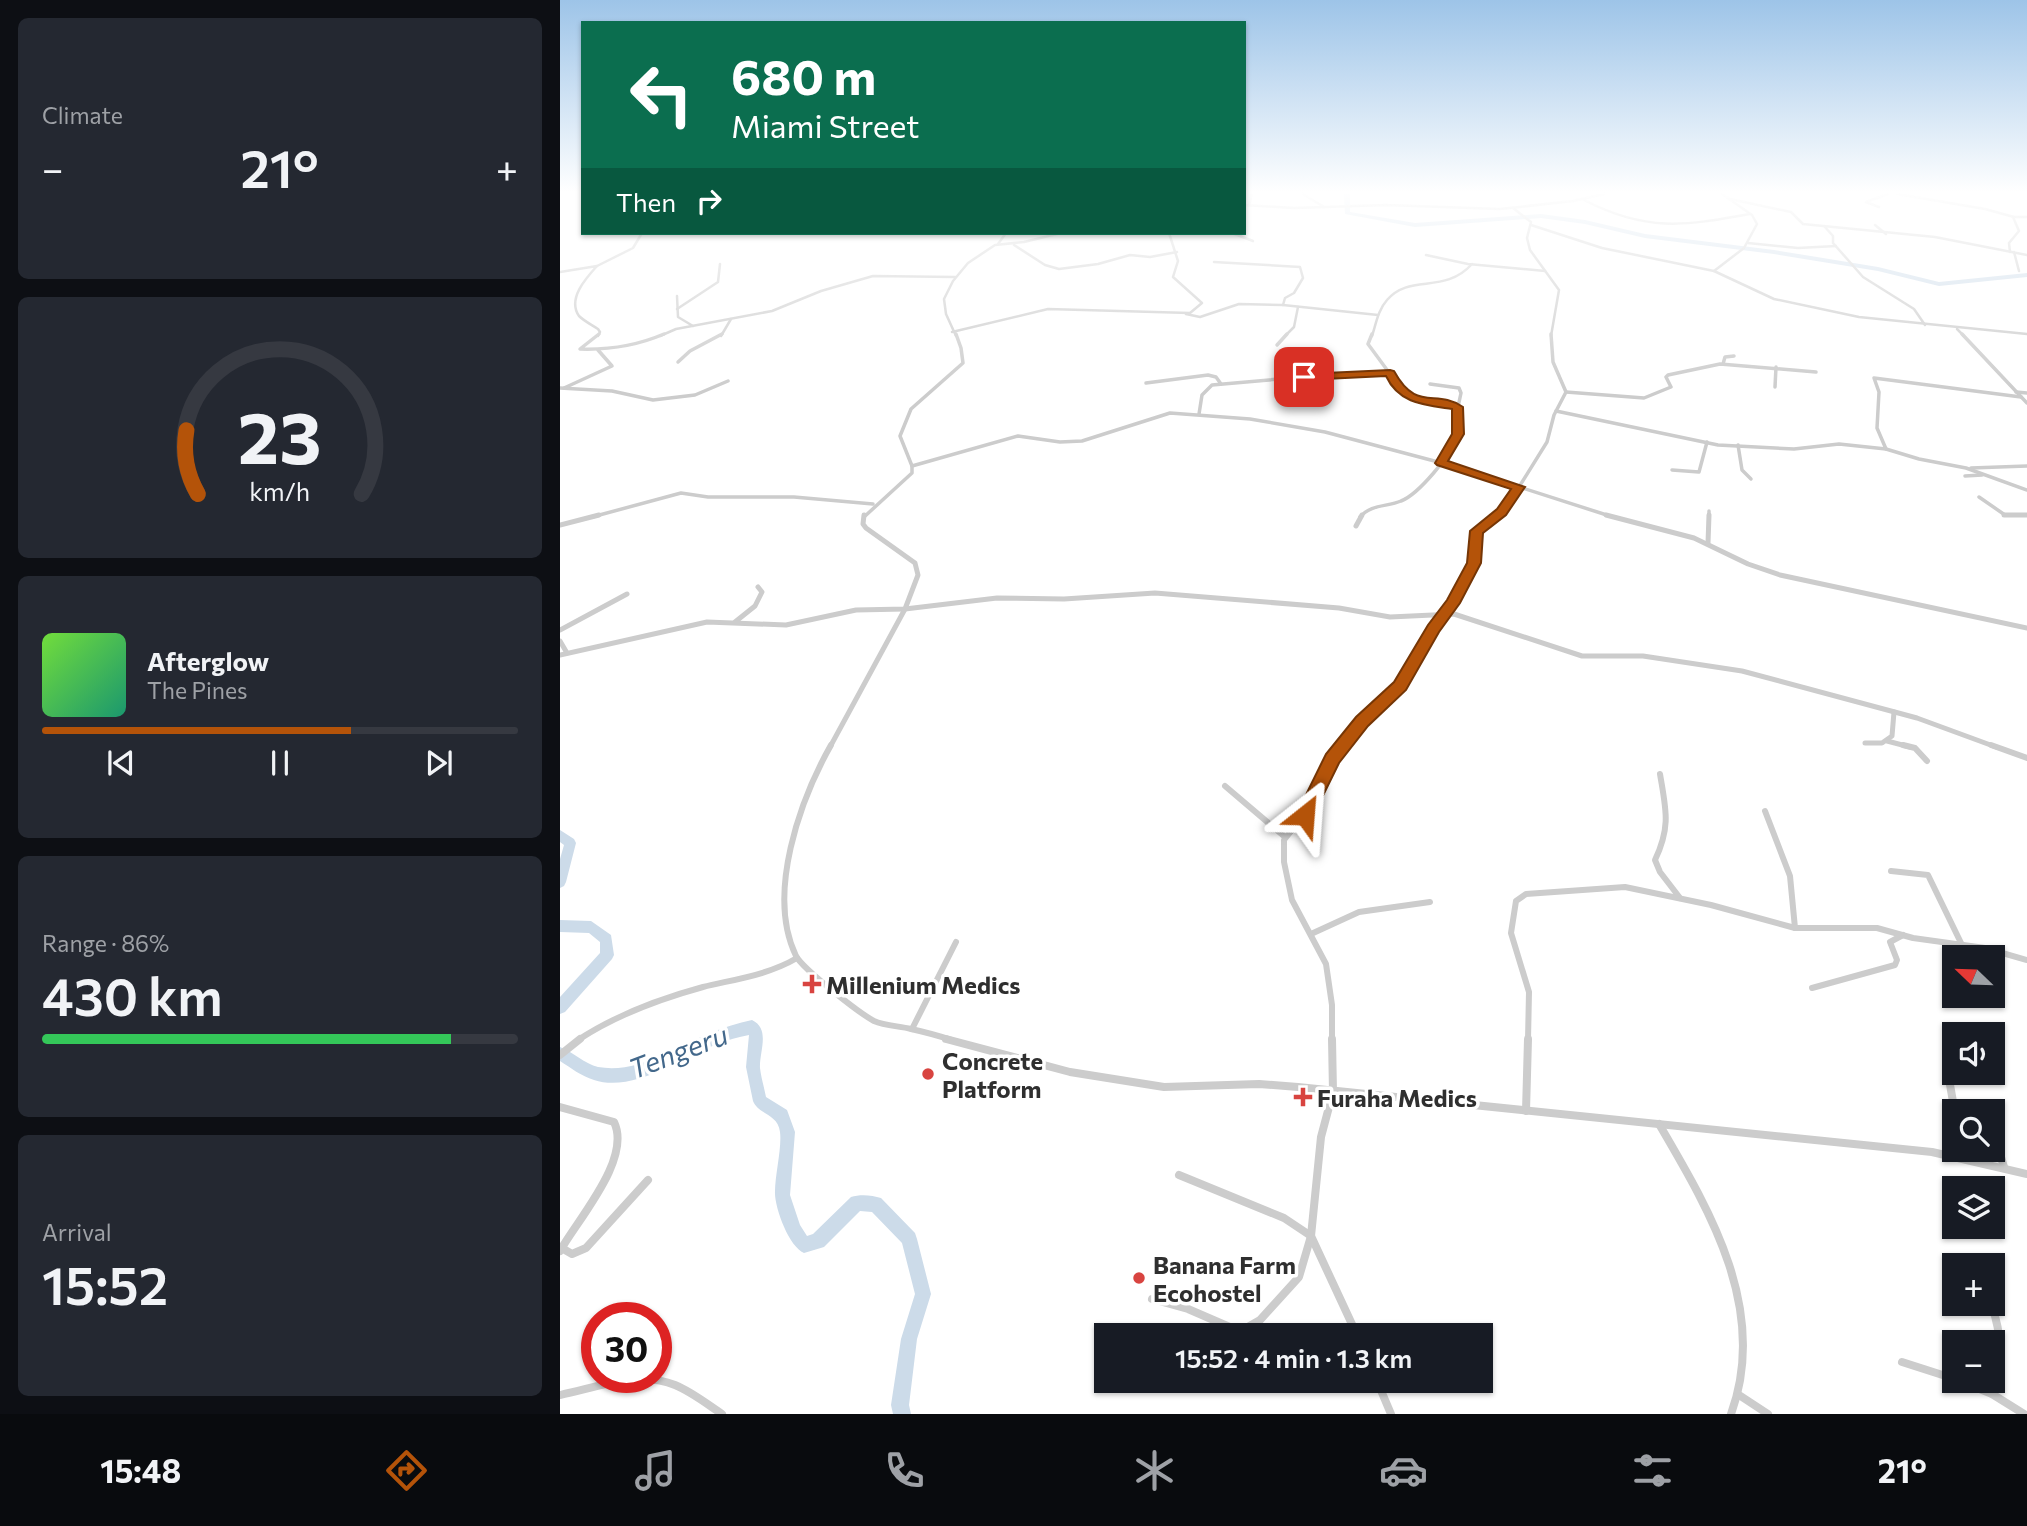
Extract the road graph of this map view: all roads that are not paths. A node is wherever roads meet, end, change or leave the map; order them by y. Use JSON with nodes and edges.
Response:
{"nodes":[{"id":1,"x":608,"y":260,"type":"edge"},
{"id":2,"x":974,"y":260,"type":"edge"},
{"id":3,"x":1037,"y":260,"type":"edge"},
{"id":4,"x":1112,"y":260,"type":"edge"},
{"id":5,"x":1178,"y":260,"type":"edge"},
{"id":6,"x":1449,"y":260,"type":"edge"},
{"id":7,"x":1537,"y":260,"type":"edge"},
{"id":8,"x":1660,"y":260,"type":"edge"},
{"id":9,"x":1726,"y":260,"type":"edge"},
{"id":10,"x":1848,"y":260,"type":"edge"},
{"id":11,"x":2015,"y":260,"type":"edge"},
{"id":12,"x":1214,"y":262,"type":"dead end"},
{"id":13,"x":720,"y":264,"type":"dead end"},
{"id":14,"x":1472,"y":264,"type":"junction"},
{"id":15,"x":597,"y":265,"type":"junction"},
{"id":16,"x":1545,"y":271,"type":"junction"},
{"id":17,"x":1714,"y":271,"type":"junction"},
{"id":18,"x":2019,"y":271,"type":"dead end"},
{"id":19,"x":560,"y":272,"type":"edge"},
{"id":20,"x":955,"y":276,"type":"junction"},
{"id":21,"x":677,"y":296,"type":"dead end"},
{"id":22,"x":1283,"y":305,"type":"junction"},
{"id":23,"x":1298,"y":307,"type":"junction"},
{"id":24,"x":677,"y":309,"type":"junction"},
{"id":25,"x":1186,"y":314,"type":"junction"},
{"id":26,"x":1378,"y":314,"type":"junction"},
{"id":27,"x":731,"y":319,"type":"junction"},
{"id":28,"x":1924,"y":325,"type":"junction"},
{"id":29,"x":693,"y":326,"type":"junction"},
{"id":30,"x":1956,"y":329,"type":"junction"},
{"id":31,"x":952,"y":332,"type":"junction"},
{"id":32,"x":2027,"y":334,"type":"edge"},
{"id":33,"x":1277,"y":345,"type":"dead end"},
{"id":34,"x":598,"y":351,"type":"junction"},
{"id":35,"x":1734,"y":356,"type":"dead end"},
{"id":36,"x":1778,"y":361,"type":"dead end"},
{"id":37,"x":678,"y":362,"type":"dead end"},
{"id":38,"x":1723,"y":364,"type":"junction"},
{"id":39,"x":1776,"y":367,"type":"junction"},
{"id":40,"x":1782,"y":368,"type":"junction"},
{"id":41,"x":1816,"y":372,"type":"dead end"},
{"id":42,"x":1390,"y":373,"type":"junction"},
{"id":43,"x":728,"y":381,"type":"dead end"},
{"id":44,"x":1146,"y":383,"type":"dead end"},
{"id":45,"x":1221,"y":384,"type":"junction"},
{"id":46,"x":1430,"y":384,"type":"dead end"},
{"id":47,"x":1775,"y":387,"type":"dead end"},
{"id":48,"x":562,"y":388,"type":"edge"},
{"id":49,"x":1566,"y":392,"type":"junction"},
{"id":50,"x":2016,"y":392,"type":"junction"},
{"id":51,"x":2027,"y":393,"type":"edge"},
{"id":52,"x":2024,"y":399,"type":"edge"},
{"id":53,"x":1458,"y":407,"type":"junction"},
{"id":54,"x":1556,"y":411,"type":"junction"},
{"id":55,"x":1199,"y":414,"type":"junction"},
{"id":56,"x":1707,"y":442,"type":"junction"},
{"id":57,"x":1738,"y":445,"type":"junction"},
{"id":58,"x":1886,"y":449,"type":"junction"},
{"id":59,"x":1441,"y":463,"type":"junction"},
{"id":60,"x":912,"y":466,"type":"junction"},
{"id":61,"x":2027,"y":466,"type":"edge"},
{"id":62,"x":1961,"y":467,"type":"junction"},
{"id":63,"x":1672,"y":470,"type":"dead end"},
{"id":64,"x":1983,"y":474,"type":"junction"},
{"id":65,"x":1965,"y":476,"type":"dead end"},
{"id":66,"x":1751,"y":479,"type":"dead end"},
{"id":67,"x":1519,"y":487,"type":"junction"},
{"id":68,"x":2027,"y":489,"type":"edge"},
{"id":69,"x":1979,"y":497,"type":"dead end"},
{"id":70,"x":873,"y":504,"type":"junction"},
{"id":71,"x":1709,"y":511,"type":"dead end"},
{"id":72,"x":2027,"y":515,"type":"edge"},
{"id":73,"x":560,"y":524,"type":"edge"},
{"id":74,"x":1356,"y":526,"type":"dead end"},
{"id":75,"x":1708,"y":544,"type":"junction"},
{"id":76,"x":758,"y":587,"type":"dead end"},
{"id":77,"x":626,"y":594,"type":"dead end"},
{"id":78,"x":905,"y":609,"type":"junction"},
{"id":79,"x":1446,"y":613,"type":"junction"},
{"id":80,"x":735,"y":622,"type":"junction"},
{"id":81,"x":2027,"y":628,"type":"edge"},
{"id":82,"x":560,"y":630,"type":"edge"},
{"id":83,"x":560,"y":640,"type":"edge"},
{"id":84,"x":568,"y":653,"type":"junction"},
{"id":85,"x":560,"y":655,"type":"edge"},
{"id":86,"x":1894,"y":712,"type":"junction"},
{"id":87,"x":1887,"y":741,"type":"junction"},
{"id":88,"x":1866,"y":743,"type":"dead end"},
{"id":89,"x":2027,"y":758,"type":"edge"},
{"id":90,"x":1927,"y":761,"type":"dead end"},
{"id":91,"x":1660,"y":774,"type":"dead end"},
{"id":92,"x":1225,"y":786,"type":"dead end"},
{"id":93,"x":1765,"y":811,"type":"dead end"},
{"id":94,"x":1284,"y":838,"type":"junction"},
{"id":95,"x":1891,"y":871,"type":"dead end"},
{"id":96,"x":1679,"y":898,"type":"junction"},
{"id":97,"x":1430,"y":902,"type":"dead end"},
{"id":98,"x":1795,"y":928,"type":"junction"},
{"id":99,"x":1311,"y":934,"type":"junction"},
{"id":100,"x":1903,"y":935,"type":"junction"},
{"id":101,"x":956,"y":942,"type":"dead end"},
{"id":102,"x":1962,"y":945,"type":"joint"},
{"id":103,"x":2006,"y":955,"type":"edge"},
{"id":104,"x":797,"y":958,"type":"junction"},
{"id":105,"x":2027,"y":960,"type":"edge"},
{"id":106,"x":1812,"y":988,"type":"dead end"},
{"id":107,"x":912,"y":1029,"type":"junction"},
{"id":108,"x":568,"y":1048,"type":"joint"},
{"id":109,"x":560,"y":1055,"type":"edge"},
{"id":110,"x":1333,"y":1092,"type":"junction"},
{"id":111,"x":560,"y":1107,"type":"edge"},
{"id":112,"x":1526,"y":1111,"type":"junction"},
{"id":113,"x":1660,"y":1124,"type":"junction"},
{"id":114,"x":2002,"y":1162,"type":"edge"},
{"id":115,"x":2004,"y":1167,"type":"junction"},
{"id":116,"x":2027,"y":1174,"type":"edge"},
{"id":117,"x":1179,"y":1175,"type":"dead end"},
{"id":118,"x":648,"y":1180,"type":"dead end"},
{"id":119,"x":1311,"y":1237,"type":"junction"},
{"id":120,"x":561,"y":1249,"type":"edge"},
{"id":121,"x":1152,"y":1299,"type":"dead end"},
{"id":122,"x":1995,"y":1316,"type":"edge"},
{"id":123,"x":1351,"y":1323,"type":"edge"},
{"id":124,"x":1902,"y":1362,"type":"dead end"},
{"id":125,"x":1942,"y":1375,"type":"edge"},
{"id":126,"x":1382,"y":1393,"type":"edge"},
{"id":127,"x":1992,"y":1394,"type":"joint"},
{"id":128,"x":560,"y":1395,"type":"edge"},
{"id":129,"x":1740,"y":1395,"type":"junction"},
{"id":130,"x":722,"y":1414,"type":"edge"},
{"id":131,"x":1391,"y":1414,"type":"edge"},
{"id":132,"x":1731,"y":1414,"type":"edge"},
{"id":133,"x":1768,"y":1414,"type":"edge"},
{"id":134,"x":2024,"y":1414,"type":"edge"}],
"edges":[{"from":1,"to":15,"type":"street"},
{"from":2,"to":20,"type":"street"},
{"from":3,"to":4,"type":"street"},
{"from":5,"to":25,"type":"street"},
{"from":6,"to":14,"type":"street"},
{"from":7,"to":16,"type":"street"},
{"from":8,"to":17,"type":"street"},
{"from":9,"to":17,"type":"street"},
{"from":10,"to":28,"type":"street"},
{"from":11,"to":18,"type":"street"},
{"from":12,"to":22,"type":"street"},
{"from":13,"to":24,"type":"street"},
{"from":14,"to":16,"type":"street"},
{"from":14,"to":26,"type":"street"},
{"from":15,"to":19,"type":"street"},
{"from":15,"to":34,"type":"street"},
{"from":16,"to":49,"type":"street"},
{"from":17,"to":28,"type":"street"},
{"from":20,"to":27,"type":"street"},
{"from":20,"to":31,"type":"street"},
{"from":21,"to":24,"type":"street"},
{"from":22,"to":23,"type":"street"},
{"from":22,"to":25,"type":"street"},
{"from":23,"to":26,"type":"street"},
{"from":23,"to":33,"type":"street"},
{"from":24,"to":29,"type":"street"},
{"from":25,"to":31,"type":"street"},
{"from":26,"to":42,"type":"street"},
{"from":27,"to":29,"type":"street"},
{"from":27,"to":37,"type":"street"},
{"from":28,"to":30,"type":"street"},
{"from":29,"to":34,"type":"street"},
{"from":30,"to":32,"type":"street"},
{"from":30,"to":50,"type":"street"},
{"from":31,"to":60,"type":"street"},
{"from":34,"to":48,"type":"street"},
{"from":35,"to":38,"type":"street"},
{"from":36,"to":40,"type":"street"},
{"from":38,"to":39,"type":"street"},
{"from":38,"to":49,"type":"street"},
{"from":39,"to":40,"type":"street"},
{"from":39,"to":47,"type":"street"},
{"from":40,"to":41,"type":"street"},
{"from":42,"to":45,"type":"street"},
{"from":42,"to":53,"type":"street"},
{"from":43,"to":48,"type":"street"},
{"from":44,"to":45,"type":"street"},
{"from":45,"to":55,"type":"street"},
{"from":46,"to":53,"type":"street"},
{"from":49,"to":54,"type":"street"},
{"from":50,"to":51,"type":"street"},
{"from":50,"to":52,"type":"street"},
{"from":52,"to":58,"type":"street"},
{"from":53,"to":59,"type":"street"},
{"from":54,"to":56,"type":"street"},
{"from":54,"to":67,"type":"street"},
{"from":55,"to":59,"type":"street"},
{"from":55,"to":60,"type":"street"},
{"from":56,"to":57,"type":"street"},
{"from":56,"to":63,"type":"street"},
{"from":57,"to":58,"type":"street"},
{"from":57,"to":66,"type":"street"},
{"from":58,"to":62,"type":"street"},
{"from":59,"to":67,"type":"street"},
{"from":59,"to":74,"type":"street"},
{"from":60,"to":70,"type":"street"},
{"from":61,"to":62,"type":"street"},
{"from":62,"to":64,"type":"street"},
{"from":64,"to":65,"type":"street"},
{"from":64,"to":68,"type":"street"},
{"from":67,"to":75,"type":"street"},
{"from":67,"to":79,"type":"street"},
{"from":69,"to":72,"type":"street"},
{"from":70,"to":73,"type":"street"},
{"from":70,"to":78,"type":"street"},
{"from":71,"to":75,"type":"street"},
{"from":75,"to":81,"type":"street"},
{"from":76,"to":80,"type":"street"},
{"from":77,"to":82,"type":"street"},
{"from":78,"to":79,"type":"street"},
{"from":78,"to":80,"type":"street"},
{"from":78,"to":104,"type":"street"},
{"from":79,"to":86,"type":"street"},
{"from":79,"to":94,"type":"street"},
{"from":80,"to":84,"type":"street"},
{"from":83,"to":84,"type":"street"},
{"from":84,"to":85,"type":"street"},
{"from":86,"to":87,"type":"street"},
{"from":86,"to":89,"type":"street"},
{"from":87,"to":88,"type":"street"},
{"from":87,"to":90,"type":"street"},
{"from":91,"to":96,"type":"street"},
{"from":92,"to":94,"type":"street"},
{"from":93,"to":98,"type":"street"},
{"from":94,"to":99,"type":"street"},
{"from":95,"to":102,"type":"street"},
{"from":96,"to":98,"type":"street"},
{"from":96,"to":112,"type":"street"},
{"from":97,"to":99,"type":"street"},
{"from":98,"to":100,"type":"street"},
{"from":99,"to":110,"type":"street"},
{"from":100,"to":102,"type":"street"},
{"from":100,"to":106,"type":"street"},
{"from":101,"to":107,"type":"street"},
{"from":103,"to":105,"type":"street"},
{"from":104,"to":107,"type":"street"},
{"from":104,"to":108,"type":"street"},
{"from":107,"to":110,"type":"street"},
{"from":108,"to":109,"type":"street"},
{"from":110,"to":112,"type":"street"},
{"from":110,"to":119,"type":"street"},
{"from":111,"to":120,"type":"street"},
{"from":112,"to":113,"type":"street"},
{"from":113,"to":115,"type":"street"},
{"from":113,"to":129,"type":"street"},
{"from":114,"to":115,"type":"street"},
{"from":115,"to":116,"type":"street"},
{"from":117,"to":119,"type":"street"},
{"from":118,"to":120,"type":"street"},
{"from":119,"to":121,"type":"street"},
{"from":119,"to":123,"type":"street"},
{"from":122,"to":127,"type":"street"},
{"from":124,"to":125,"type":"street"},
{"from":126,"to":131,"type":"street"},
{"from":127,"to":134,"type":"street"},
{"from":128,"to":130,"type":"street"},
{"from":129,"to":132,"type":"street"},
{"from":129,"to":133,"type":"street"}]}
